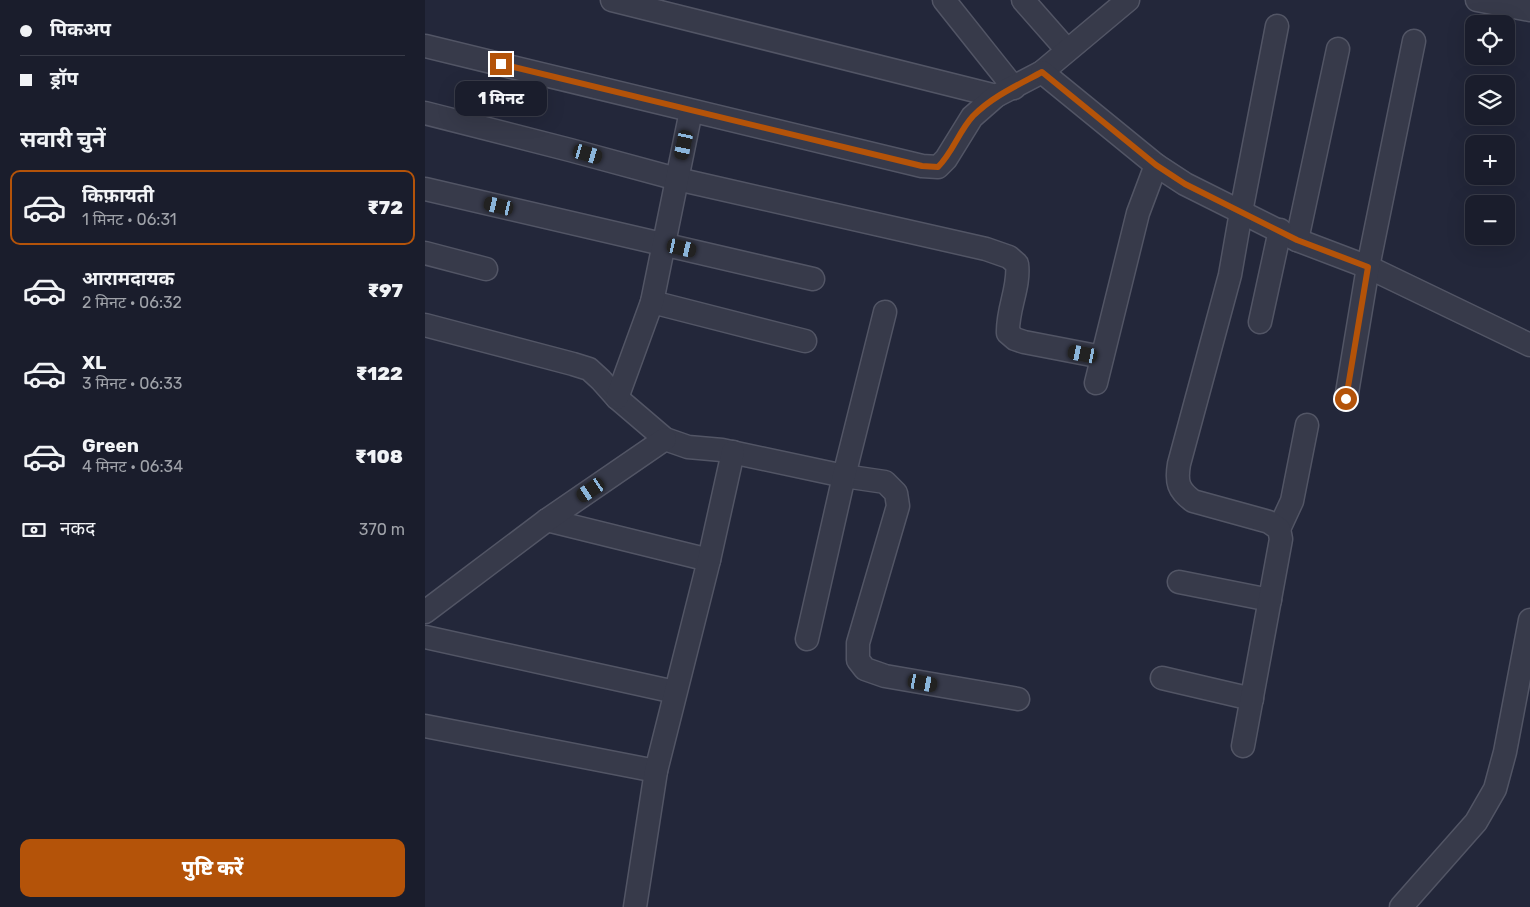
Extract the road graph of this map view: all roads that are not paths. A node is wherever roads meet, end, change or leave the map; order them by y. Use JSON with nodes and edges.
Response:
{"nodes":[{"id":1,"x":612,"y":0,"type":"edge"},
{"id":2,"x":944,"y":0,"type":"edge"},
{"id":3,"x":1023,"y":0,"type":"edge"},
{"id":4,"x":1128,"y":0,"type":"edge"},
{"id":5,"x":1477,"y":0,"type":"edge"},
{"id":6,"x":652,"y":4,"type":"edge"},
{"id":7,"x":1530,"y":10,"type":"edge"},
{"id":8,"x":1277,"y":26,"type":"dead end"},
{"id":9,"x":1414,"y":41,"type":"dead end"},
{"id":10,"x":425,"y":46,"type":"edge"},
{"id":11,"x":1067,"y":50,"type":"junction"},
{"id":12,"x":1338,"y":50,"type":"dead end"},
{"id":13,"x":1042,"y":72,"type":"junction"},
{"id":14,"x":1005,"y":92,"type":"junction"},
{"id":15,"x":691,"y":111,"type":"junction"},
{"id":16,"x":425,"y":113,"type":"edge"},
{"id":17,"x":1156,"y":165,"type":"junction"},
{"id":18,"x":677,"y":179,"type":"junction"},
{"id":19,"x":425,"y":189,"type":"edge"},
{"id":20,"x":1241,"y":212,"type":"junction"},
{"id":21,"x":1289,"y":235,"type":"junction"},
{"id":22,"x":664,"y":244,"type":"junction"},
{"id":23,"x":425,"y":253,"type":"edge"},
{"id":24,"x":1368,"y":267,"type":"junction"},
{"id":25,"x":486,"y":269,"type":"dead end"},
{"id":26,"x":813,"y":279,"type":"dead end"},
{"id":27,"x":652,"y":302,"type":"junction"},
{"id":28,"x":885,"y":312,"type":"dead end"},
{"id":29,"x":1260,"y":322,"type":"dead end"},
{"id":30,"x":425,"y":325,"type":"edge"},
{"id":31,"x":805,"y":341,"type":"dead end"},
{"id":32,"x":1530,"y":345,"type":"edge"},
{"id":33,"x":1102,"y":357,"type":"junction"},
{"id":34,"x":1096,"y":383,"type":"dead end"},
{"id":35,"x":617,"y":398,"type":"junction"},
{"id":36,"x":1346,"y":399,"type":"dead end"},
{"id":37,"x":1307,"y":426,"type":"dead end"},
{"id":38,"x":665,"y":439,"type":"junction"},
{"id":39,"x":733,"y":452,"type":"junction"},
{"id":40,"x":844,"y":476,"type":"junction"},
{"id":41,"x":547,"y":520,"type":"junction"},
{"id":42,"x":1279,"y":529,"type":"junction"},
{"id":43,"x":709,"y":560,"type":"junction"},
{"id":44,"x":1179,"y":582,"type":"dead end"},
{"id":45,"x":1270,"y":600,"type":"junction"},
{"id":46,"x":425,"y":612,"type":"edge"},
{"id":47,"x":1530,"y":620,"type":"edge"},
{"id":48,"x":425,"y":637,"type":"edge"},
{"id":49,"x":807,"y":639,"type":"dead end"},
{"id":50,"x":1162,"y":678,"type":"dead end"},
{"id":51,"x":675,"y":692,"type":"junction"},
{"id":52,"x":1018,"y":699,"type":"dead end"},
{"id":53,"x":1252,"y":699,"type":"junction"},
{"id":54,"x":425,"y":726,"type":"edge"},
{"id":55,"x":1243,"y":746,"type":"dead end"},
{"id":56,"x":656,"y":771,"type":"junction"},
{"id":57,"x":635,"y":907,"type":"edge"},
{"id":58,"x":1401,"y":907,"type":"edge"}],
"edges":[{"from":1,"to":6,"type":"street"},
{"from":2,"to":14,"type":"street"},
{"from":3,"to":11,"type":"street"},
{"from":4,"to":11,"type":"street"},
{"from":5,"to":7,"type":"street"},
{"from":6,"to":14,"type":"street"},
{"from":8,"to":20,"type":"street"},
{"from":9,"to":24,"type":"street"},
{"from":10,"to":15,"type":"street"},
{"from":11,"to":13,"type":"street"},
{"from":12,"to":21,"type":"street"},
{"from":13,"to":14,"type":"street"},
{"from":13,"to":17,"type":"street"},
{"from":14,"to":15,"type":"street"},
{"from":15,"to":18,"type":"street"},
{"from":16,"to":18,"type":"street"},
{"from":17,"to":20,"type":"street"},
{"from":17,"to":33,"type":"street"},
{"from":18,"to":22,"type":"street"},
{"from":18,"to":33,"type":"street"},
{"from":19,"to":22,"type":"street"},
{"from":20,"to":21,"type":"street"},
{"from":20,"to":42,"type":"street"},
{"from":21,"to":24,"type":"street"},
{"from":21,"to":29,"type":"street"},
{"from":22,"to":26,"type":"street"},
{"from":22,"to":27,"type":"street"},
{"from":23,"to":25,"type":"street"},
{"from":24,"to":32,"type":"street"},
{"from":24,"to":36,"type":"street"},
{"from":27,"to":31,"type":"street"},
{"from":27,"to":35,"type":"street"},
{"from":28,"to":40,"type":"street"},
{"from":30,"to":35,"type":"street"},
{"from":33,"to":34,"type":"street"},
{"from":35,"to":38,"type":"street"},
{"from":37,"to":42,"type":"street"},
{"from":38,"to":39,"type":"street"},
{"from":38,"to":41,"type":"street"},
{"from":39,"to":40,"type":"street"},
{"from":39,"to":43,"type":"street"},
{"from":40,"to":49,"type":"street"},
{"from":40,"to":52,"type":"street"},
{"from":41,"to":43,"type":"street"},
{"from":41,"to":46,"type":"street"},
{"from":42,"to":45,"type":"street"},
{"from":43,"to":51,"type":"street"},
{"from":44,"to":45,"type":"street"},
{"from":45,"to":53,"type":"street"},
{"from":47,"to":58,"type":"street"},
{"from":48,"to":51,"type":"street"},
{"from":50,"to":53,"type":"street"},
{"from":51,"to":56,"type":"street"},
{"from":53,"to":55,"type":"street"},
{"from":54,"to":56,"type":"street"},
{"from":56,"to":57,"type":"street"}]}
